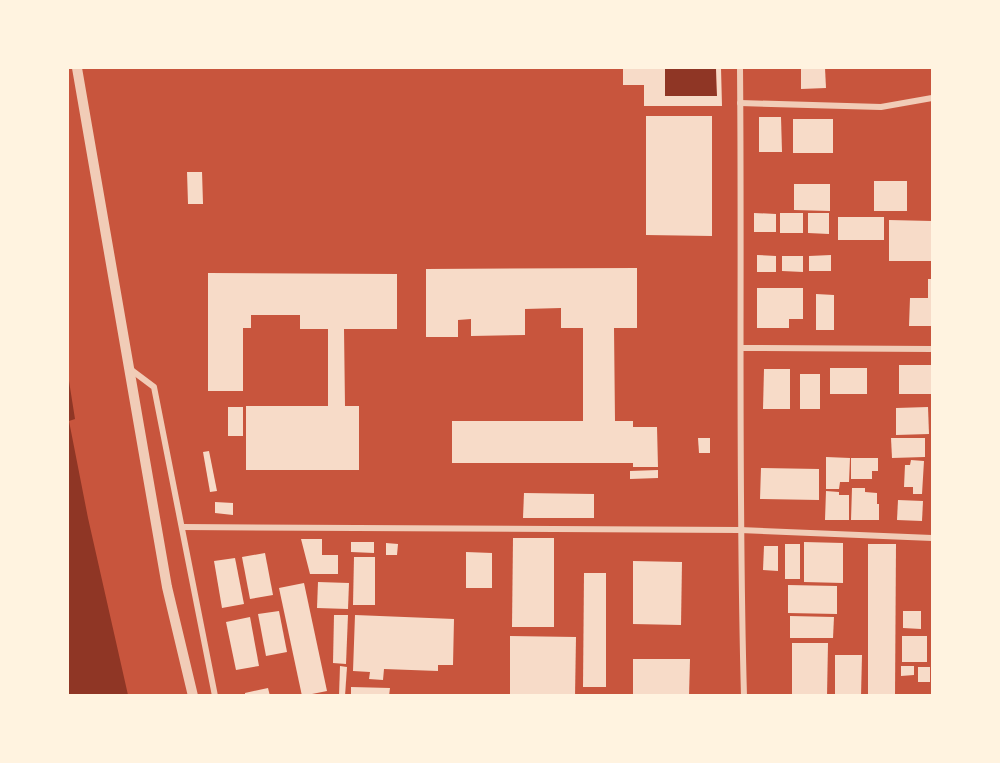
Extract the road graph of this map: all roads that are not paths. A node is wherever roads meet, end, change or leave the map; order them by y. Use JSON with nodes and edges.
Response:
{"nodes":[{"id":1,"x":77,"y":68,"type":"edge"},
{"id":2,"x":740,"y":68,"type":"edge"},
{"id":3,"x":933,"y":98,"type":"edge"},
{"id":4,"x":740,"y":104,"type":"junction"},
{"id":5,"x":742,"y":348,"type":"junction"},
{"id":6,"x":933,"y":349,"type":"edge"},
{"id":7,"x":128,"y":367,"type":"junction"},
{"id":8,"x":182,"y":527,"type":"junction"},
{"id":9,"x":740,"y":530,"type":"junction"},
{"id":10,"x":933,"y":538,"type":"edge"},
{"id":11,"x":193,"y":696,"type":"edge"},
{"id":12,"x":215,"y":696,"type":"edge"},
{"id":13,"x":744,"y":696,"type":"edge"}],
"edges":[{"from":1,"to":7,"type":"street"},
{"from":2,"to":4,"type":"street"},
{"from":3,"to":4,"type":"street"},
{"from":4,"to":5,"type":"street"},
{"from":5,"to":6,"type":"street"},
{"from":5,"to":9,"type":"street"},
{"from":7,"to":8,"type":"street"},
{"from":7,"to":11,"type":"street"},
{"from":8,"to":9,"type":"street"},
{"from":8,"to":12,"type":"street"},
{"from":9,"to":10,"type":"street"},
{"from":9,"to":13,"type":"street"}]}
